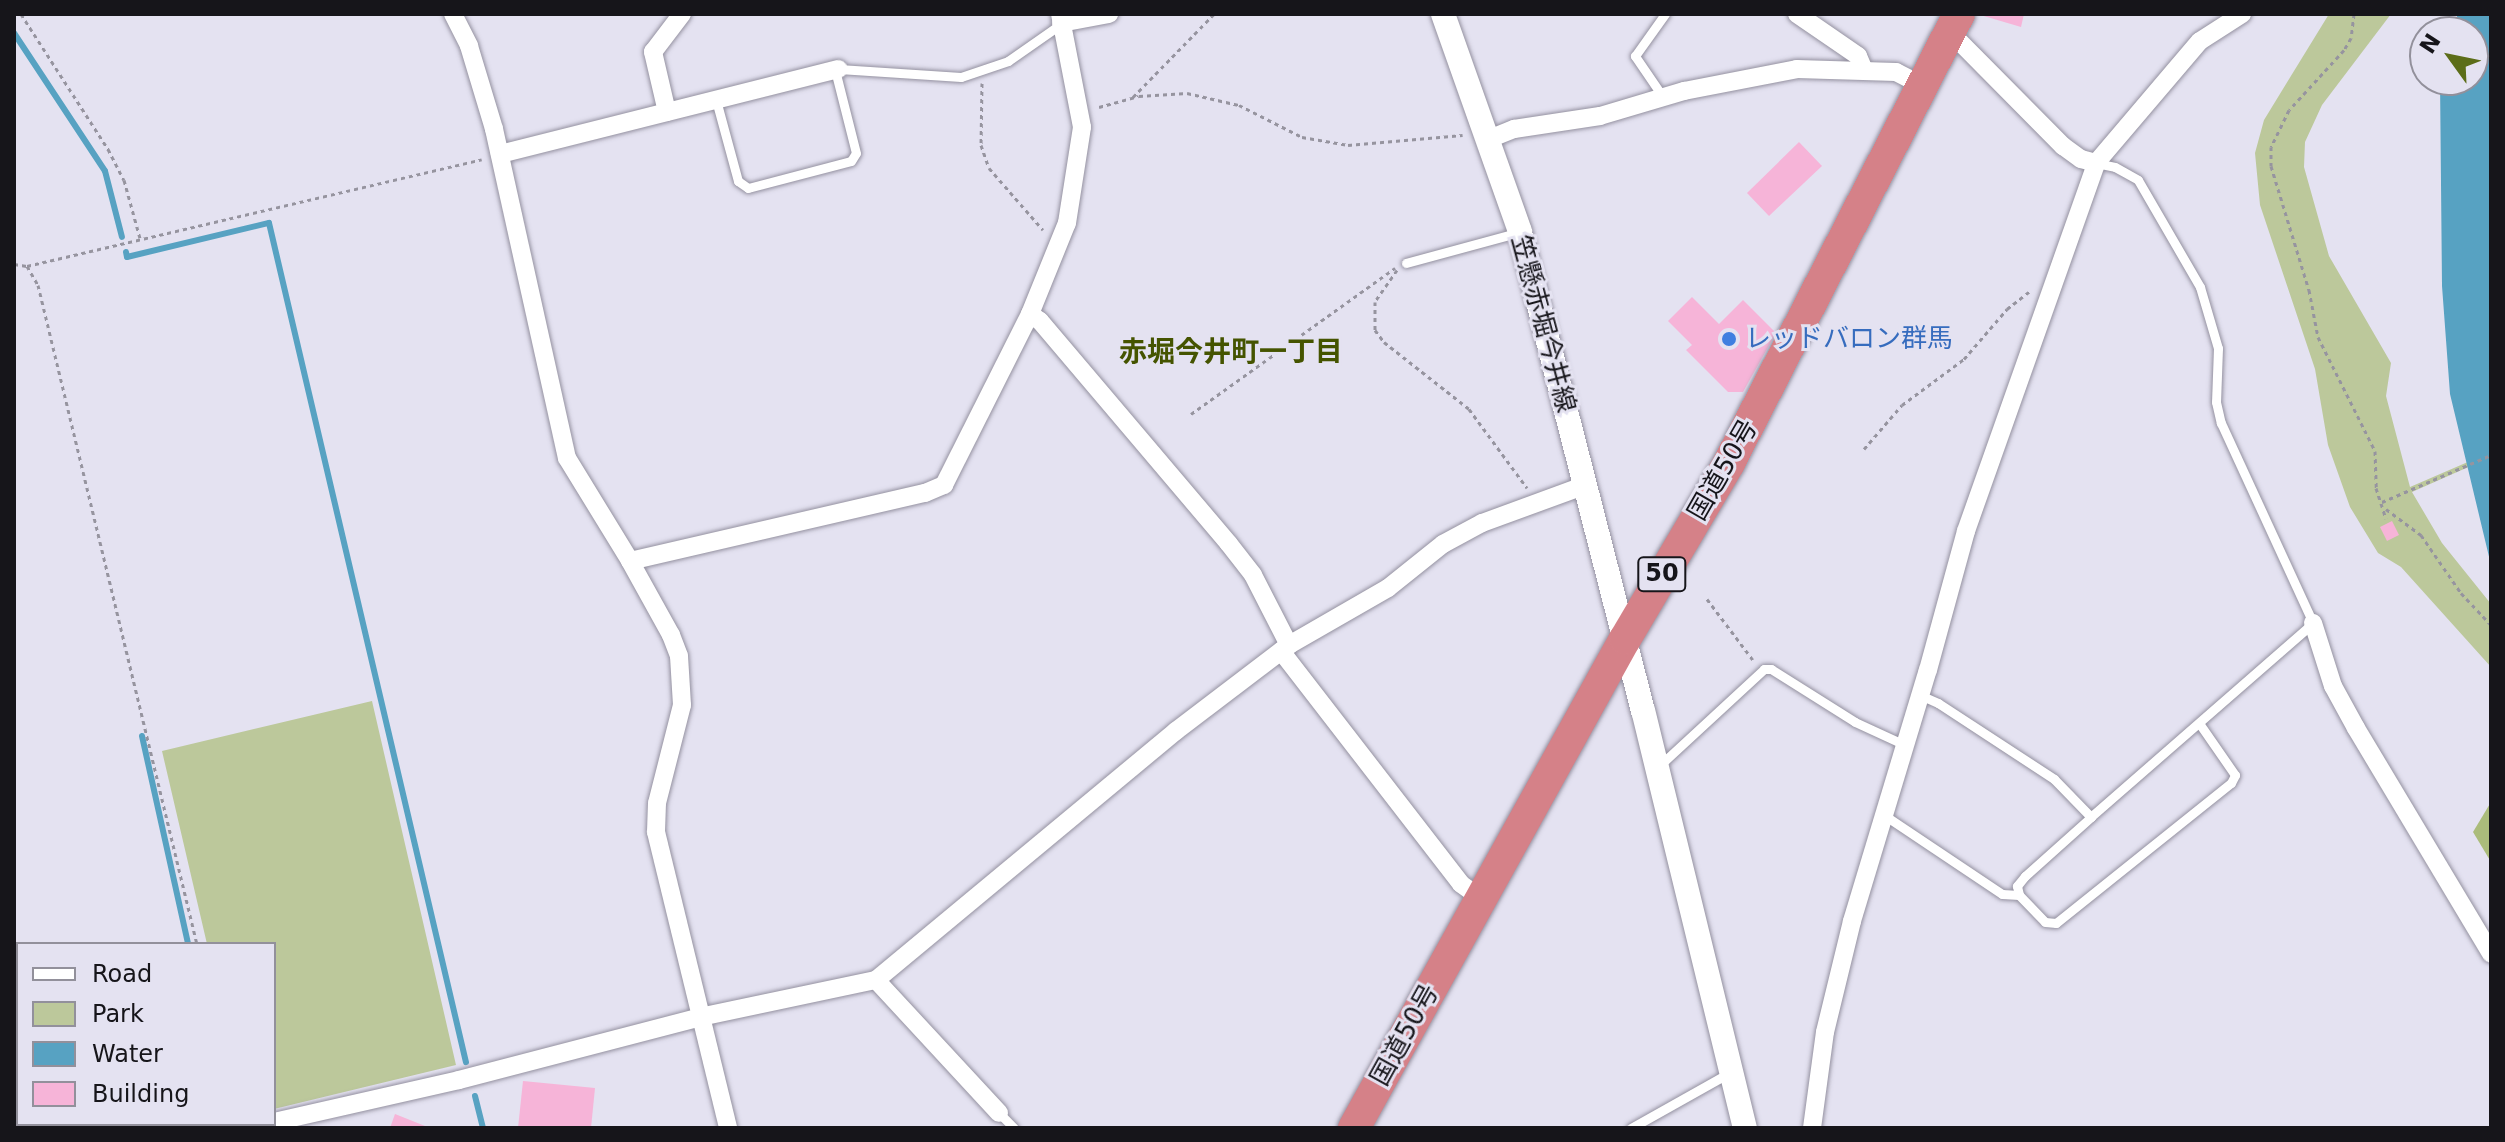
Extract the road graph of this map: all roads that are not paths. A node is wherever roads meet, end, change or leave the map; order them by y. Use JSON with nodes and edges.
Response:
{"nodes":[{"id":1,"x":453,"y":14,"type":"edge"},
{"id":2,"x":682,"y":14,"type":"edge"},
{"id":3,"x":1109,"y":14,"type":"edge"},
{"id":4,"x":1443,"y":14,"type":"edge"},
{"id":5,"x":1665,"y":14,"type":"edge"},
{"id":6,"x":1797,"y":14,"type":"edge"},
{"id":7,"x":2242,"y":14,"type":"edge"},
{"id":8,"x":1061,"y":19,"type":"edge"},
{"id":9,"x":1954,"y":23,"type":"edge"},
{"id":10,"x":1863,"y":68,"type":"junction"},
{"id":11,"x":837,"y":70,"type":"junction"},
{"id":12,"x":1922,"y":85,"type":"junction"},
{"id":13,"x":1663,"y":97,"type":"junction"},
{"id":14,"x":716,"y":100,"type":"junction"},
{"id":15,"x":667,"y":112,"type":"junction"},
{"id":16,"x":1488,"y":135,"type":"junction"},
{"id":17,"x":500,"y":154,"type":"junction"},
{"id":18,"x":2096,"y":163,"type":"junction"},
{"id":19,"x":1520,"y":232,"type":"junction"},
{"id":20,"x":1406,"y":263,"type":"road end"},
{"id":21,"x":1030,"y":314,"type":"junction"},
{"id":22,"x":1586,"y":485,"type":"junction"},
{"id":23,"x":630,"y":561,"type":"junction"},
{"id":24,"x":2313,"y":623,"type":"junction"},
{"id":25,"x":1625,"y":639,"type":"junction"},
{"id":26,"x":1285,"y":648,"type":"junction"},
{"id":27,"x":1920,"y":695,"type":"junction"},
{"id":28,"x":2199,"y":723,"type":"junction"},
{"id":29,"x":1905,"y":745,"type":"junction"},
{"id":30,"x":1657,"y":768,"type":"junction"},
{"id":31,"x":1884,"y":815,"type":"junction"},
{"id":32,"x":2091,"y":817,"type":"junction"},
{"id":33,"x":2019,"y":895,"type":"junction"},
{"id":34,"x":1481,"y":898,"type":"junction"},
{"id":35,"x":2491,"y":954,"type":"edge"},
{"id":36,"x":876,"y":980,"type":"junction"},
{"id":37,"x":700,"y":1017,"type":"junction"},
{"id":38,"x":1732,"y":1071,"type":"junction"},
{"id":39,"x":999,"y":1113,"type":"joint"},
{"id":40,"x":276,"y":1122,"type":"edge"},
{"id":41,"x":243,"y":1126,"type":"edge"},
{"id":42,"x":219,"y":1128,"type":"edge"},
{"id":43,"x":728,"y":1128,"type":"edge"},
{"id":44,"x":1014,"y":1128,"type":"edge"},
{"id":45,"x":1354,"y":1128,"type":"edge"},
{"id":46,"x":1631,"y":1128,"type":"edge"},
{"id":47,"x":1745,"y":1128,"type":"edge"},
{"id":48,"x":1812,"y":1128,"type":"edge"}],
"edges":[{"from":1,"to":17,"type":"street"},
{"from":2,"to":15,"type":"street"},
{"from":3,"to":8,"type":"street"},
{"from":4,"to":16,"type":"main road","name":"笠懸赤堀今井線"},
{"from":5,"to":13,"type":"lane"},
{"from":6,"to":10,"type":"street"},
{"from":7,"to":18,"type":"street"},
{"from":8,"to":11,"type":"lane"},
{"from":8,"to":21,"type":"street"},
{"from":9,"to":12,"type":"highway","name":"国道50号","number":"50"},
{"from":9,"to":18,"type":"street"},
{"from":10,"to":12,"type":"street"},
{"from":10,"to":13,"type":"street"},
{"from":11,"to":14,"type":"street"},
{"from":11,"to":14,"type":"lane"},
{"from":12,"to":25,"type":"highway","name":"国道50号","number":"50"},
{"from":13,"to":16,"type":"street"},
{"from":14,"to":15,"type":"street"},
{"from":15,"to":17,"type":"street"},
{"from":16,"to":19,"type":"main road","name":"笠懸赤堀今井線"},
{"from":17,"to":23,"type":"street"},
{"from":18,"to":24,"type":"lane"},
{"from":18,"to":27,"type":"street"},
{"from":19,"to":20,"type":"lane"},
{"from":19,"to":22,"type":"main road","name":"笠懸赤堀今井線"},
{"from":21,"to":23,"type":"street"},
{"from":21,"to":26,"type":"street"},
{"from":22,"to":25,"type":"main road","name":"笠懸赤堀今井線"},
{"from":22,"to":26,"type":"street"},
{"from":23,"to":37,"type":"street"},
{"from":24,"to":28,"type":"lane"},
{"from":24,"to":35,"type":"street"},
{"from":25,"to":30,"type":"main road","name":"笠懸赤堀今井線"},
{"from":25,"to":34,"type":"highway","name":"国道50号","number":"50"},
{"from":26,"to":34,"type":"street"},
{"from":26,"to":36,"type":"street"},
{"from":27,"to":29,"type":"street"},
{"from":27,"to":32,"type":"lane"},
{"from":28,"to":32,"type":"lane"},
{"from":28,"to":33,"type":"lane"},
{"from":29,"to":30,"type":"lane"},
{"from":29,"to":31,"type":"street"},
{"from":30,"to":38,"type":"main road","name":"笠懸赤堀今井線"},
{"from":31,"to":33,"type":"lane"},
{"from":31,"to":48,"type":"street"},
{"from":32,"to":33,"type":"lane"},
{"from":34,"to":45,"type":"highway","name":"国道50号","number":"50"},
{"from":36,"to":37,"type":"street"},
{"from":36,"to":39,"type":"street"},
{"from":37,"to":40,"type":"street"},
{"from":37,"to":43,"type":"street"},
{"from":38,"to":46,"type":"lane"},
{"from":38,"to":47,"type":"main road","name":"笠懸赤堀今井線"},
{"from":39,"to":44,"type":"lane"},
{"from":41,"to":42,"type":"street"}]}
